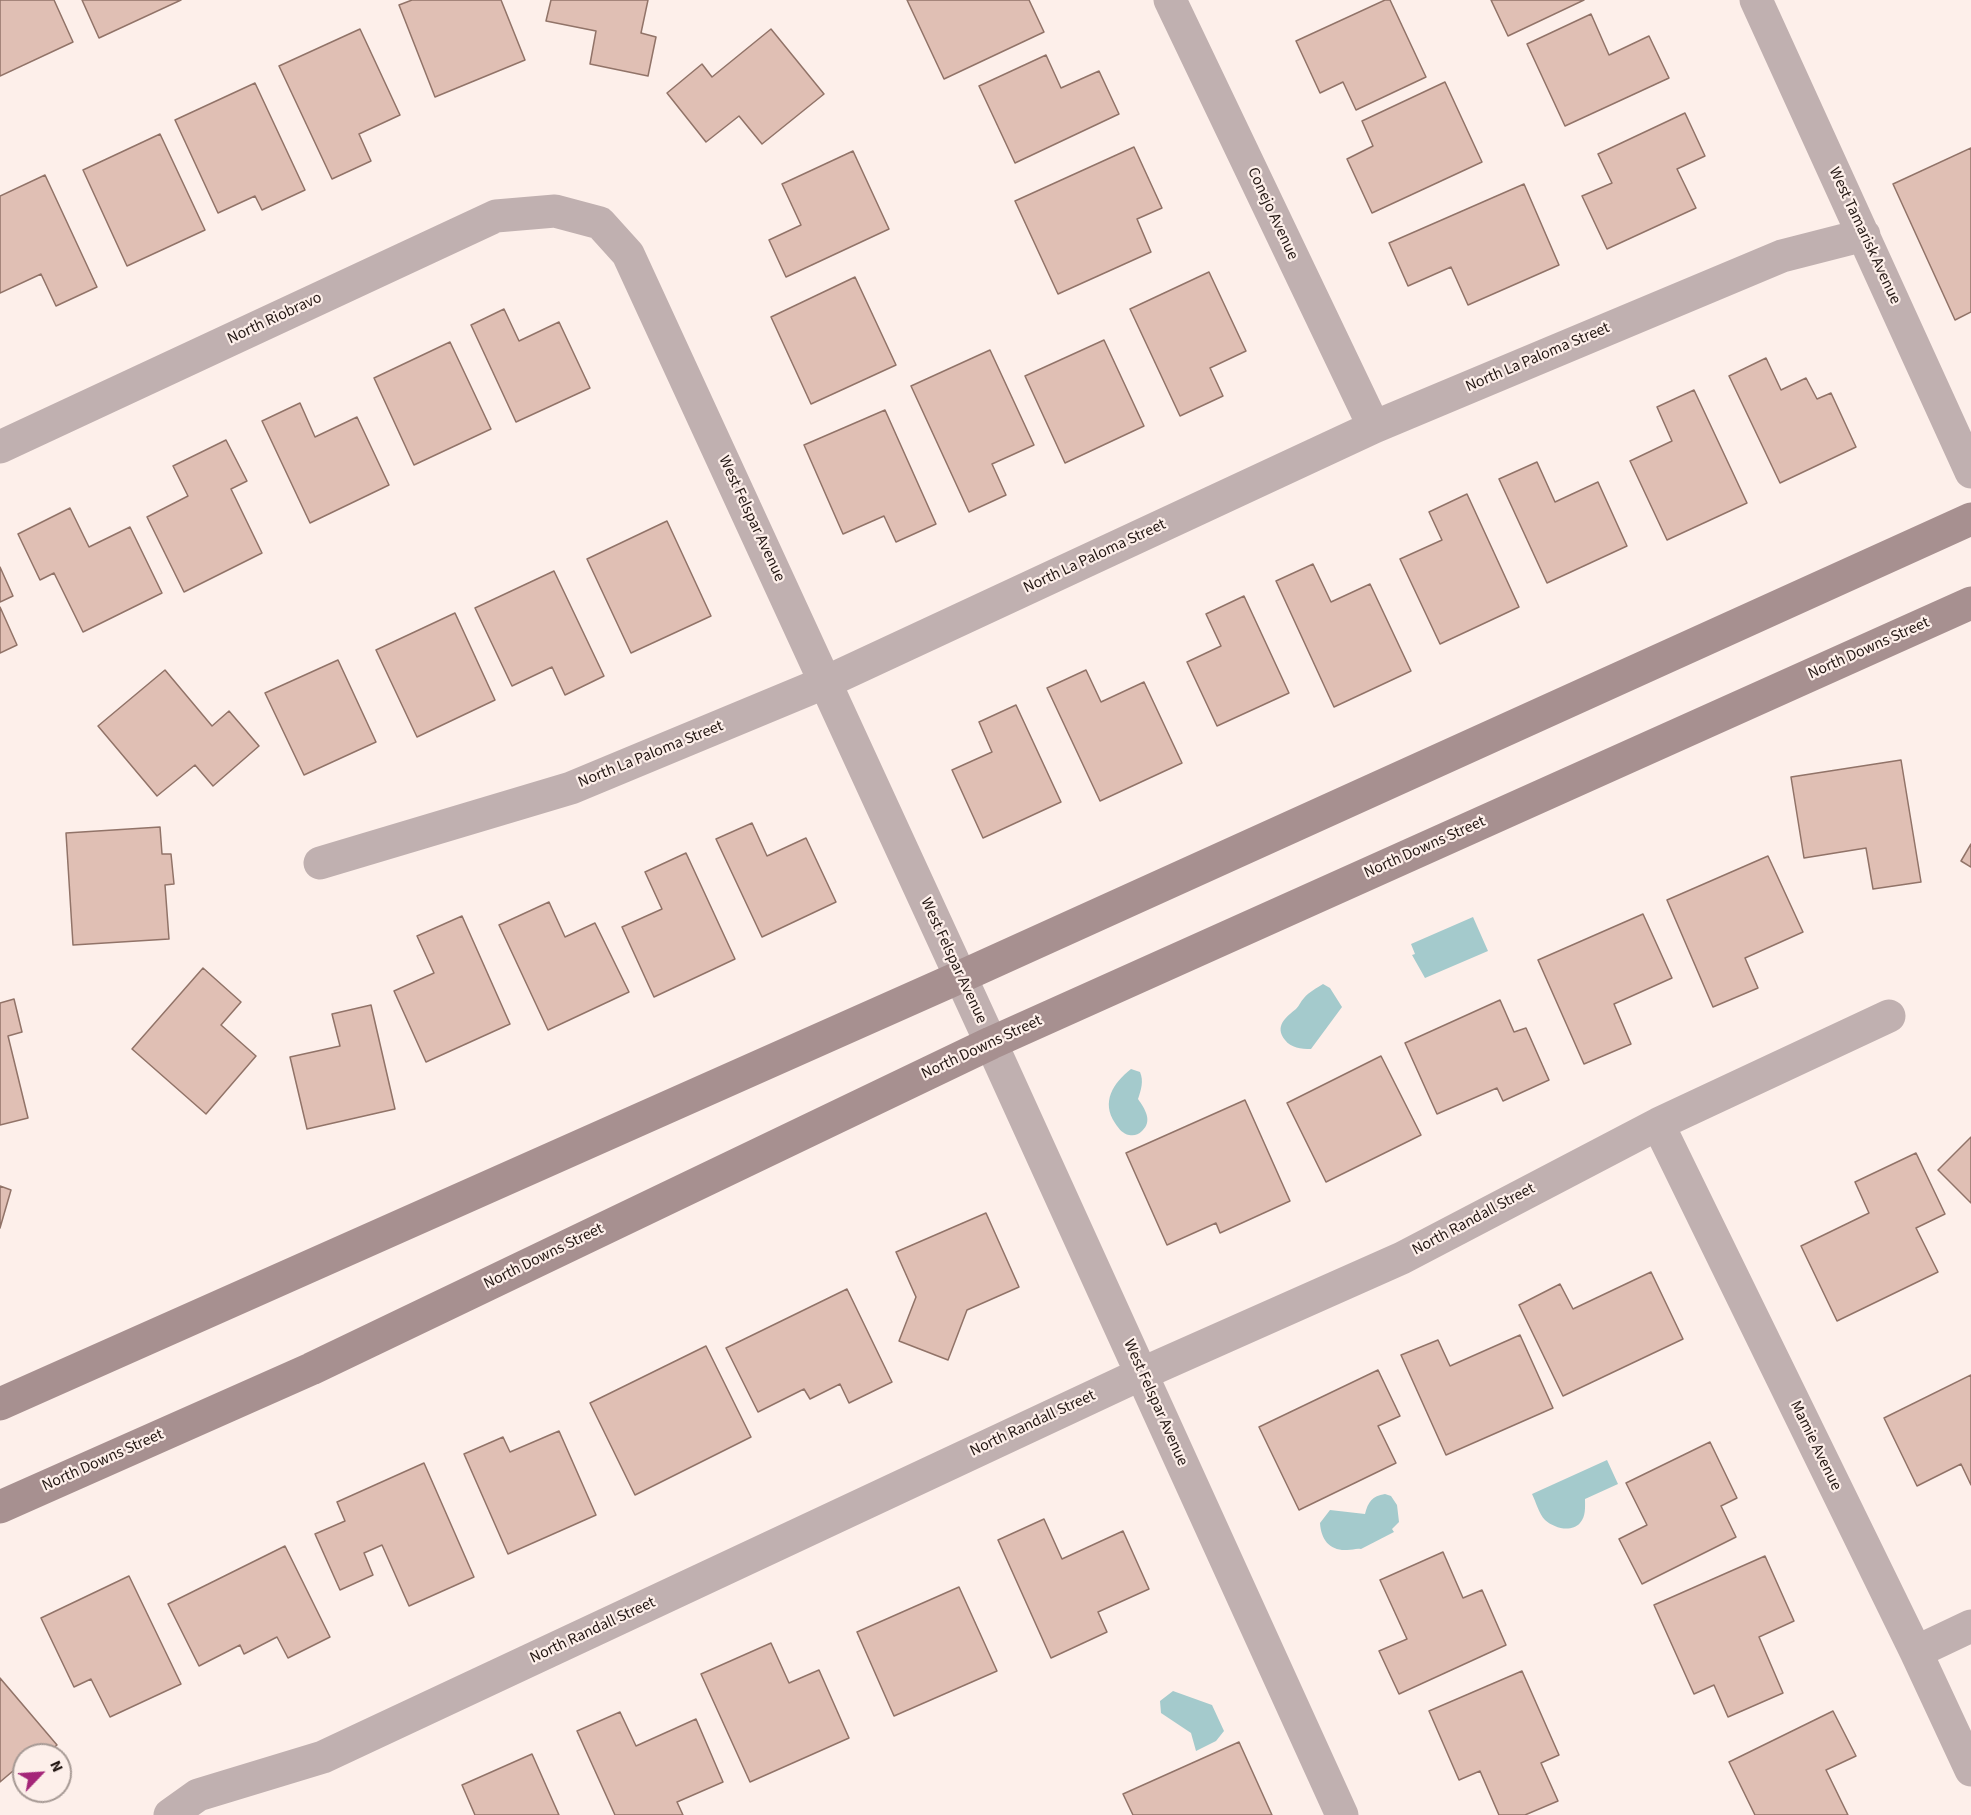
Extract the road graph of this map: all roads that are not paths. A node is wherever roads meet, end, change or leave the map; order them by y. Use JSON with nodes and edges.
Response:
{"nodes":[{"id":1,"x":1170,"y":0,"type":"edge"},
{"id":2,"x":1756,"y":0,"type":"edge"},
{"id":3,"x":555,"y":211,"type":"joint"},
{"id":4,"x":1864,"y":235,"type":"junction"},
{"id":5,"x":1374,"y":427,"type":"junction"},
{"id":6,"x":0,"y":447,"type":"edge"},
{"id":7,"x":1971,"y":472,"type":"edge"},
{"id":8,"x":1971,"y":519,"type":"edge"},
{"id":9,"x":1971,"y":603,"type":"edge"},
{"id":10,"x":826,"y":682,"type":"junction"},
{"id":11,"x":320,"y":863,"type":"dead end"},
{"id":12,"x":960,"y":976,"type":"junction"},
{"id":13,"x":1889,"y":1016,"type":"dead end"},
{"id":14,"x":991,"y":1043,"type":"junction"},
{"id":15,"x":1658,"y":1124,"type":"junction"},
{"id":16,"x":1141,"y":1374,"type":"junction"},
{"id":17,"x":0,"y":1404,"type":"edge"},
{"id":18,"x":0,"y":1507,"type":"edge"},
{"id":19,"x":1971,"y":1626,"type":"edge"},
{"id":20,"x":1916,"y":1652,"type":"junction"},
{"id":21,"x":1971,"y":1770,"type":"edge"},
{"id":22,"x":170,"y":1815,"type":"edge"},
{"id":23,"x":1342,"y":1815,"type":"edge"}],
"edges":[{"from":1,"to":5,"type":"street","name":"Conejo Avenue"},
{"from":2,"to":4,"type":"street","name":"West Tamarisk Avenue"},
{"from":3,"to":6,"type":"street","name":"North Riobravo"},
{"from":3,"to":10,"type":"street","name":"West Felspar Avenue"},
{"from":4,"to":5,"type":"street","name":"North La Paloma Street"},
{"from":4,"to":7,"type":"street","name":"West Tamarisk Avenue"},
{"from":5,"to":10,"type":"street","name":"North La Paloma Street"},
{"from":8,"to":12,"type":"main road"},
{"from":9,"to":14,"type":"main road","name":"North Downs Street"},
{"from":10,"to":11,"type":"street","name":"North La Paloma Street"},
{"from":10,"to":12,"type":"street","name":"West Felspar Avenue"},
{"from":12,"to":14,"type":"street","name":"West Felspar Avenue"},
{"from":12,"to":17,"type":"main road"},
{"from":13,"to":15,"type":"street","name":"North Randall Street"},
{"from":14,"to":16,"type":"street","name":"West Felspar Avenue"},
{"from":14,"to":18,"type":"main road","name":"North Downs Street"},
{"from":15,"to":16,"type":"street","name":"North Randall Street"},
{"from":15,"to":20,"type":"street","name":"Mamie Avenue"},
{"from":16,"to":22,"type":"street","name":"North Randall Street"},
{"from":16,"to":23,"type":"street","name":"West Felspar Avenue"},
{"from":19,"to":20,"type":"street"},
{"from":20,"to":21,"type":"street","name":"Mamie Avenue"}]}
